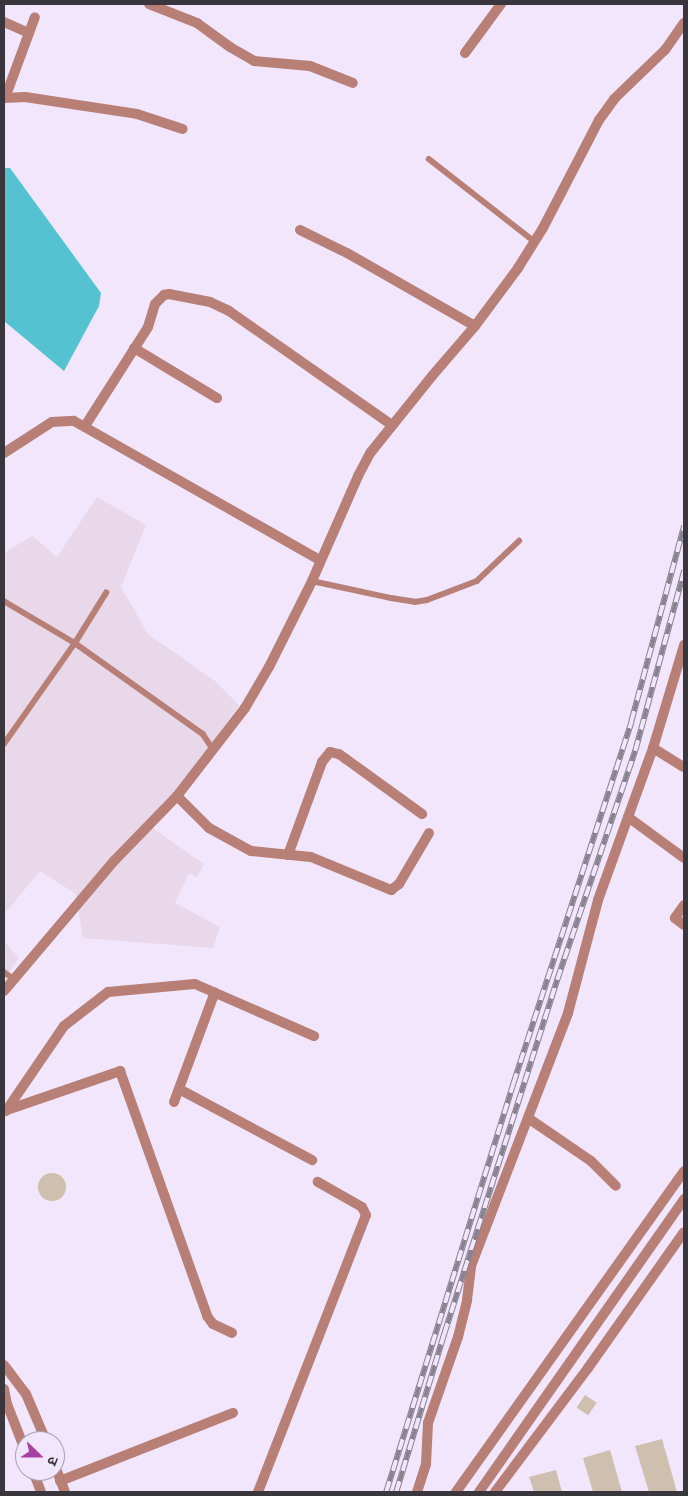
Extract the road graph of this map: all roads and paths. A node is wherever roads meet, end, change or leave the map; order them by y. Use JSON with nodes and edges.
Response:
{"nodes":[{"id":1,"x":150,"y":4,"type":"edge"},
{"id":2,"x":502,"y":4,"type":"edge"},
{"id":3,"x":35,"y":17,"type":"dead end"},
{"id":4,"x":4,"y":22,"type":"edge"},
{"id":5,"x":684,"y":23,"type":"edge"},
{"id":6,"x":29,"y":33,"type":"junction"},
{"id":7,"x":465,"y":53,"type":"dead end"},
{"id":8,"x":353,"y":84,"type":"dead end"},
{"id":9,"x":4,"y":98,"type":"edge"},
{"id":10,"x":183,"y":129,"type":"dead end"},
{"id":11,"x":428,"y":159,"type":"dead end"},
{"id":12,"x":300,"y":230,"type":"dead end"},
{"id":13,"x":534,"y":241,"type":"junction"},
{"id":14,"x":475,"y":326,"type":"junction"},
{"id":15,"x":134,"y":348,"type":"junction"},
{"id":16,"x":217,"y":398,"type":"dead end"},
{"id":17,"x":392,"y":425,"type":"junction"},
{"id":18,"x":85,"y":426,"type":"junction"},
{"id":19,"x":4,"y":453,"type":"edge"},
{"id":20,"x":519,"y":541,"type":"dead end"},
{"id":21,"x":320,"y":560,"type":"junction"},
{"id":22,"x":312,"y":580,"type":"junction"},
{"id":23,"x":106,"y":593,"type":"dead end"},
{"id":24,"x":4,"y":601,"type":"edge"},
{"id":25,"x":75,"y":643,"type":"junction"},
{"id":26,"x":684,"y":645,"type":"edge"},
{"id":27,"x":4,"y":744,"type":"edge"},
{"id":28,"x":653,"y":748,"type":"junction"},
{"id":29,"x":213,"y":750,"type":"junction"},
{"id":30,"x":684,"y":767,"type":"edge"},
{"id":31,"x":177,"y":796,"type":"junction"},
{"id":32,"x":422,"y":814,"type":"dead end"},
{"id":33,"x":628,"y":817,"type":"junction"},
{"id":34,"x":430,"y":833,"type":"dead end"},
{"id":35,"x":288,"y":855,"type":"junction"},
{"id":36,"x":684,"y":858,"type":"edge"},
{"id":37,"x":684,"y":905,"type":"edge"},
{"id":38,"x":684,"y":925,"type":"edge"},
{"id":39,"x":4,"y":972,"type":"edge"},
{"id":40,"x":14,"y":979,"type":"junction"},
{"id":41,"x":4,"y":991,"type":"edge"},
{"id":42,"x":215,"y":992,"type":"junction"},
{"id":43,"x":314,"y":1036,"type":"dead end"},
{"id":44,"x":179,"y":1089,"type":"junction"},
{"id":45,"x":174,"y":1102,"type":"dead end"},
{"id":46,"x":5,"y":1111,"type":"edge"},
{"id":47,"x":528,"y":1118,"type":"junction"},
{"id":48,"x":312,"y":1160,"type":"dead end"},
{"id":49,"x":684,"y":1171,"type":"edge"},
{"id":50,"x":318,"y":1182,"type":"dead end"},
{"id":51,"x":616,"y":1186,"type":"dead end"},
{"id":52,"x":684,"y":1199,"type":"edge"},
{"id":53,"x":684,"y":1232,"type":"edge"},
{"id":54,"x":232,"y":1333,"type":"dead end"},
{"id":55,"x":4,"y":1365,"type":"edge"},
{"id":56,"x":4,"y":1389,"type":"edge"},
{"id":57,"x":233,"y":1413,"type":"dead end"},
{"id":58,"x":18,"y":1431,"type":"edge"},
{"id":59,"x":42,"y":1431,"type":"edge"},
{"id":60,"x":65,"y":1479,"type":"edge"},
{"id":61,"x":60,"y":1481,"type":"edge"},
{"id":62,"x":65,"y":1492,"type":"edge"},
{"id":63,"x":258,"y":1492,"type":"edge"},
{"id":64,"x":417,"y":1492,"type":"edge"},
{"id":65,"x":456,"y":1492,"type":"edge"},
{"id":66,"x":479,"y":1492,"type":"edge"},
{"id":67,"x":496,"y":1492,"type":"edge"}],
"edges":[{"from":1,"to":8,"type":"street"},
{"from":2,"to":7,"type":"street"},
{"from":3,"to":6,"type":"street"},
{"from":4,"to":6,"type":"street"},
{"from":5,"to":13,"type":"street"},
{"from":6,"to":9,"type":"street"},
{"from":9,"to":10,"type":"street"},
{"from":11,"to":13,"type":"lane"},
{"from":12,"to":14,"type":"street"},
{"from":13,"to":14,"type":"street"},
{"from":14,"to":17,"type":"street"},
{"from":15,"to":16,"type":"street"},
{"from":15,"to":17,"type":"street"},
{"from":15,"to":18,"type":"street"},
{"from":17,"to":21,"type":"street"},
{"from":18,"to":19,"type":"street"},
{"from":18,"to":21,"type":"street"},
{"from":20,"to":22,"type":"lane"},
{"from":21,"to":22,"type":"street"},
{"from":22,"to":29,"type":"street"},
{"from":23,"to":25,"type":"lane"},
{"from":24,"to":25,"type":"lane"},
{"from":25,"to":27,"type":"lane"},
{"from":25,"to":29,"type":"lane"},
{"from":26,"to":28,"type":"street"},
{"from":28,"to":30,"type":"street"},
{"from":28,"to":33,"type":"street"},
{"from":29,"to":31,"type":"street"},
{"from":31,"to":35,"type":"street"},
{"from":31,"to":40,"type":"street"},
{"from":32,"to":35,"type":"street"},
{"from":33,"to":36,"type":"street"},
{"from":33,"to":47,"type":"street"},
{"from":34,"to":35,"type":"street"},
{"from":37,"to":38,"type":"street"},
{"from":39,"to":40,"type":"lane"},
{"from":40,"to":41,"type":"street"},
{"from":42,"to":43,"type":"street"},
{"from":42,"to":44,"type":"street"},
{"from":42,"to":46,"type":"street"},
{"from":44,"to":45,"type":"street"},
{"from":44,"to":48,"type":"street"},
{"from":46,"to":54,"type":"street"},
{"from":47,"to":51,"type":"street"},
{"from":47,"to":64,"type":"street"},
{"from":49,"to":65,"type":"street"},
{"from":50,"to":63,"type":"street"},
{"from":52,"to":66,"type":"street"},
{"from":53,"to":67,"type":"street"},
{"from":55,"to":59,"type":"street"},
{"from":56,"to":58,"type":"street"},
{"from":57,"to":60,"type":"street"},
{"from":61,"to":62,"type":"street"}]}
